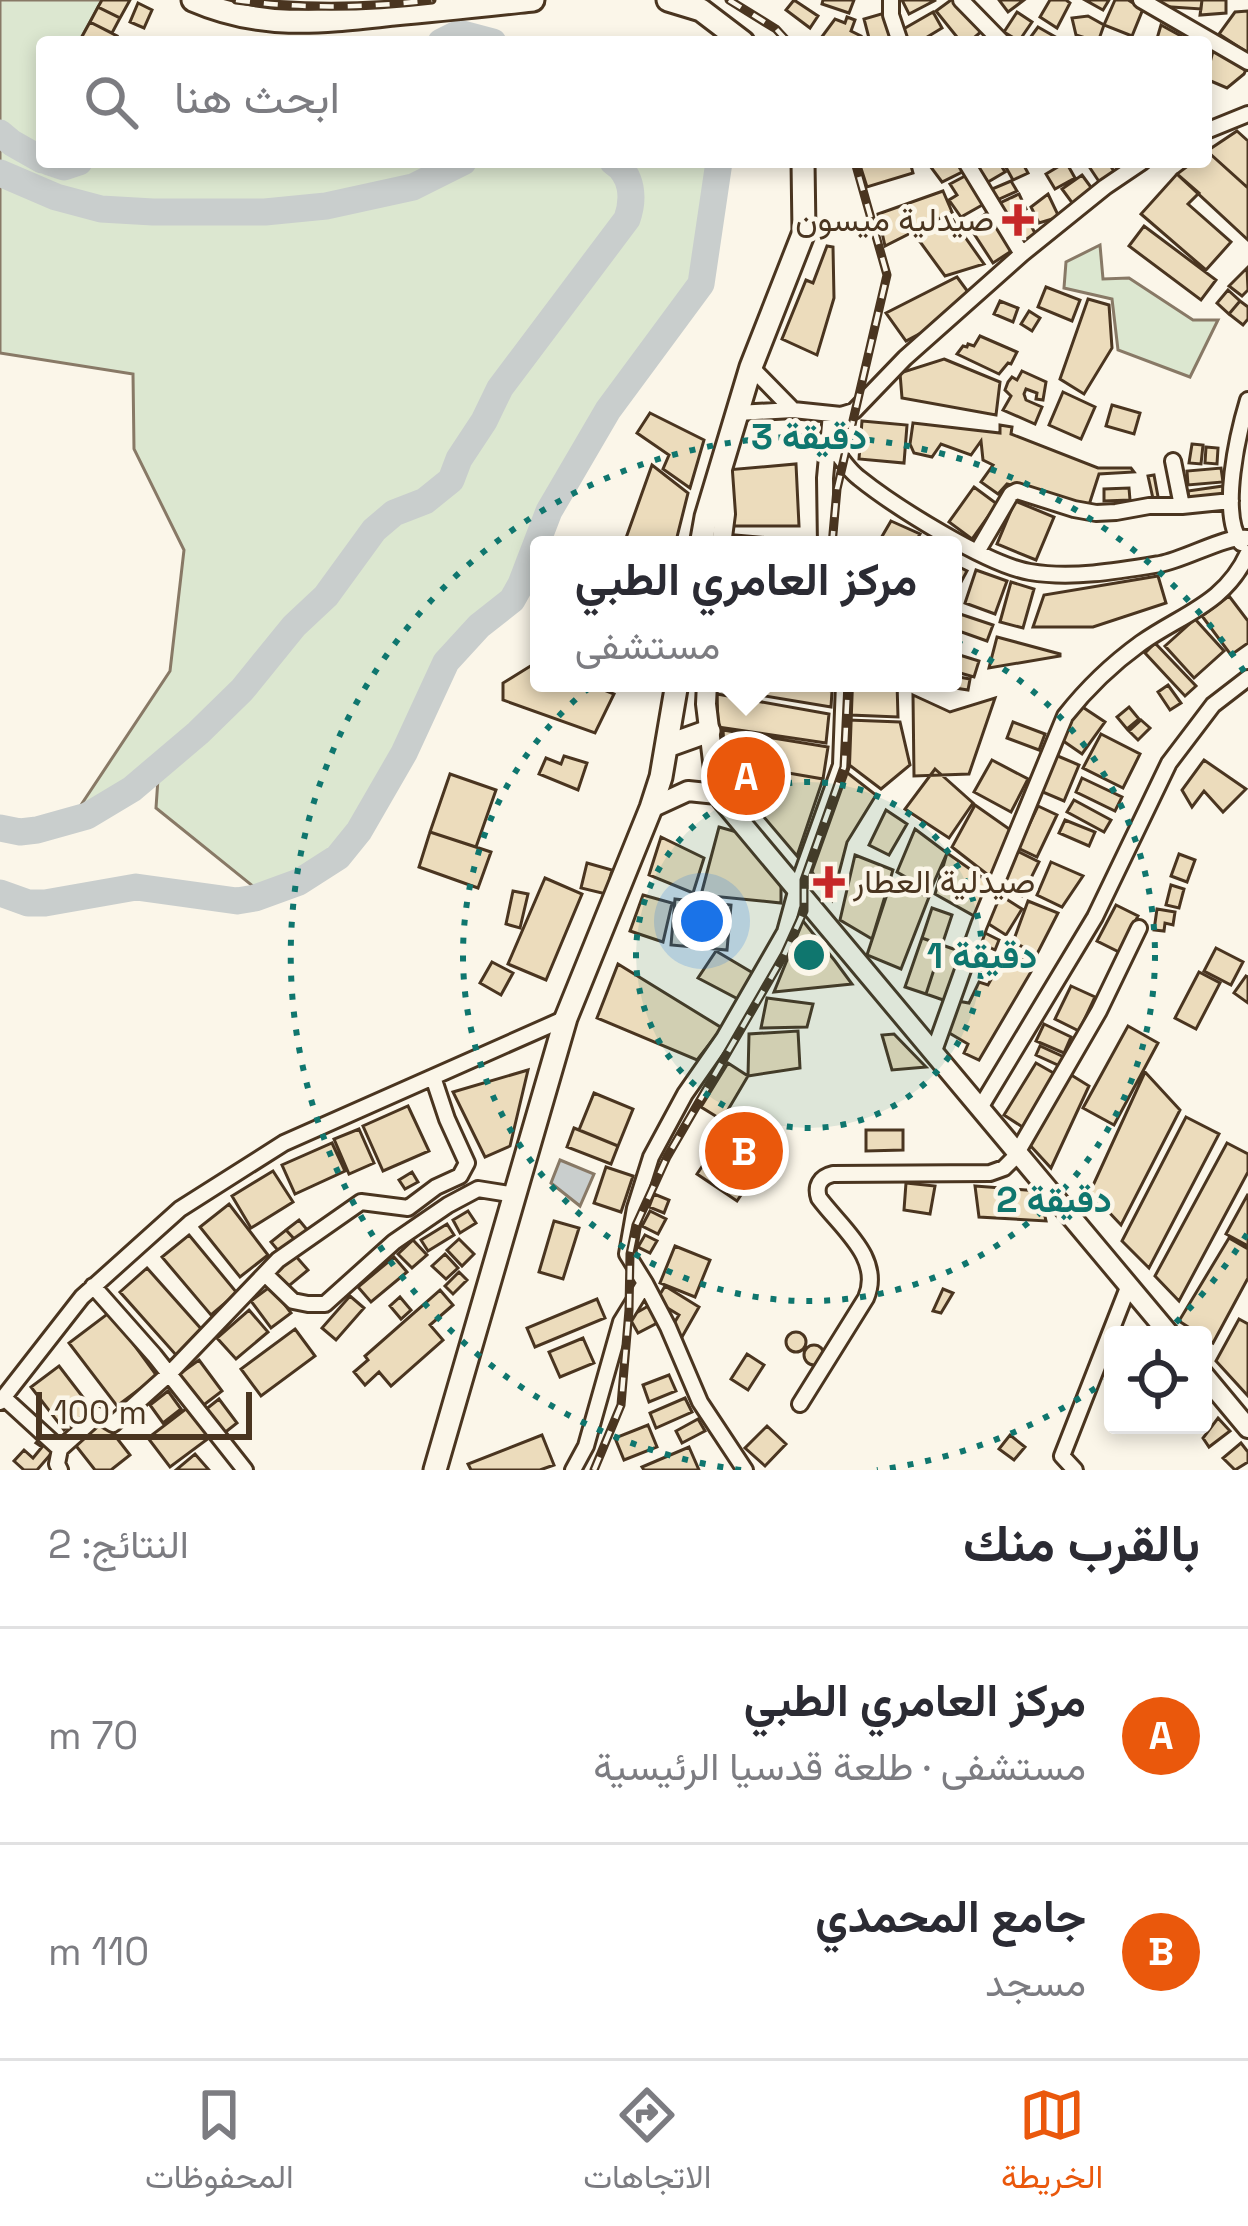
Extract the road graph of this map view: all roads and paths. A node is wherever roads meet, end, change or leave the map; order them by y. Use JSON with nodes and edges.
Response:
{"nodes":[{"id":1,"x":193,"y":0,"type":"edge"},
{"id":2,"x":533,"y":0,"type":"edge"},
{"id":3,"x":668,"y":0,"type":"edge"},
{"id":4,"x":891,"y":0,"type":"edge"},
{"id":5,"x":961,"y":0,"type":"edge"},
{"id":6,"x":1142,"y":0,"type":"edge"},
{"id":7,"x":735,"y":36,"type":"edge"},
{"id":8,"x":898,"y":36,"type":"edge"},
{"id":9,"x":996,"y":36,"type":"edge"},
{"id":10,"x":1204,"y":36,"type":"edge"},
{"id":11,"x":1212,"y":41,"type":"edge"},
{"id":12,"x":1248,"y":62,"type":"edge"},
{"id":13,"x":1248,"y":114,"type":"edge"},
{"id":14,"x":1212,"y":128,"type":"edge"},
{"id":15,"x":803,"y":168,"type":"edge"},
{"id":16,"x":970,"y":168,"type":"edge"},
{"id":17,"x":1133,"y":168,"type":"edge"},
{"id":18,"x":1022,"y":254,"type":"junction"},
{"id":19,"x":752,"y":367,"type":"junction"},
{"id":20,"x":1248,"y":400,"type":"edge"},
{"id":21,"x":793,"y":410,"type":"junction"},
{"id":22,"x":737,"y":412,"type":"junction"},
{"id":23,"x":831,"y":414,"type":"junction"},
{"id":24,"x":829,"y":442,"type":"junction"},
{"id":25,"x":1173,"y":460,"type":"dead end"},
{"id":26,"x":721,"y":467,"type":"junction"},
{"id":27,"x":1231,"y":501,"type":"junction"},
{"id":28,"x":1182,"y":506,"type":"junction"},
{"id":29,"x":703,"y":536,"type":"edge"},
{"id":30,"x":723,"y":536,"type":"edge"},
{"id":31,"x":826,"y":536,"type":"edge"},
{"id":32,"x":951,"y":536,"type":"edge"},
{"id":33,"x":1242,"y":537,"type":"edge"},
{"id":34,"x":962,"y":543,"type":"edge"},
{"id":35,"x":977,"y":552,"type":"junction"},
{"id":36,"x":1248,"y":552,"type":"edge"},
{"id":37,"x":1248,"y":680,"type":"edge"},
{"id":38,"x":676,"y":692,"type":"edge"},
{"id":39,"x":707,"y":692,"type":"edge"},
{"id":40,"x":844,"y":692,"type":"edge"},
{"id":41,"x":709,"y":730,"type":"junction"},
{"id":42,"x":667,"y":746,"type":"junction"},
{"id":43,"x":717,"y":794,"type":"junction"},
{"id":44,"x":651,"y":808,"type":"junction"},
{"id":45,"x":796,"y":888,"type":"junction"},
{"id":46,"x":1139,"y":928,"type":"dead end"},
{"id":47,"x":566,"y":1018,"type":"junction"},
{"id":48,"x":934,"y":1051,"type":"junction"},
{"id":49,"x":433,"y":1077,"type":"junction"},
{"id":50,"x":980,"y":1108,"type":"junction"},
{"id":51,"x":1017,"y":1151,"type":"junction"},
{"id":52,"x":514,"y":1195,"type":"junction"},
{"id":53,"x":265,"y":1274,"type":"junction"},
{"id":54,"x":645,"y":1283,"type":"junction"},
{"id":55,"x":1129,"y":1285,"type":"junction"},
{"id":56,"x":94,"y":1286,"type":"junction"},
{"id":57,"x":1163,"y":1326,"type":"edge"},
{"id":58,"x":169,"y":1374,"type":"junction"},
{"id":59,"x":1212,"y":1385,"type":"edge"},
{"id":60,"x":2,"y":1399,"type":"edge"},
{"id":61,"x":800,"y":1405,"type":"dead end"},
{"id":62,"x":1248,"y":1428,"type":"edge"},
{"id":63,"x":60,"y":1449,"type":"junction"},
{"id":64,"x":60,"y":1470,"type":"edge"},
{"id":65,"x":244,"y":1470,"type":"edge"},
{"id":66,"x":435,"y":1470,"type":"edge"},
{"id":67,"x":573,"y":1470,"type":"edge"},
{"id":68,"x":745,"y":1470,"type":"edge"},
{"id":69,"x":1075,"y":1470,"type":"edge"}],
"edges":[{"from":1,"to":2,"type":"main road"},
{"from":3,"to":7,"type":"main road"},
{"from":4,"to":8,"type":"street"},
{"from":5,"to":9,"type":"street"},
{"from":6,"to":10,"type":"street"},
{"from":11,"to":12,"type":"street"},
{"from":13,"to":14,"type":"street"},
{"from":15,"to":19,"type":"main road"},
{"from":16,"to":18,"type":"street"},
{"from":17,"to":18,"type":"street"},
{"from":18,"to":23,"type":"street"},
{"from":19,"to":21,"type":"street"},
{"from":19,"to":22,"type":"main road"},
{"from":20,"to":27,"type":"street"},
{"from":21,"to":22,"type":"street"},
{"from":21,"to":23,"type":"street"},
{"from":22,"to":26,"type":"main road"},
{"from":23,"to":24,"type":"street"},
{"from":24,"to":31,"type":"street"},
{"from":24,"to":32,"type":"street"},
{"from":25,"to":28,"type":"street"},
{"from":26,"to":29,"type":"main road"},
{"from":26,"to":30,"type":"main road"},
{"from":27,"to":28,"type":"street"},
{"from":27,"to":33,"type":"street"},
{"from":28,"to":35,"type":"street"},
{"from":33,"to":35,"type":"street"},
{"from":33,"to":36,"type":"street"},
{"from":34,"to":35,"type":"street"},
{"from":36,"to":48,"type":"street"},
{"from":37,"to":50,"type":"street"},
{"from":38,"to":42,"type":"main road"},
{"from":39,"to":41,"type":"main road"},
{"from":40,"to":45,"type":"street"},
{"from":41,"to":42,"type":"main road"},
{"from":41,"to":43,"type":"main road"},
{"from":42,"to":44,"type":"main road"},
{"from":43,"to":44,"type":"main road"},
{"from":43,"to":45,"type":"main road"},
{"from":44,"to":47,"type":"main road"},
{"from":45,"to":48,"type":"main road"},
{"from":45,"to":54,"type":"street"},
{"from":46,"to":51,"type":"street"},
{"from":47,"to":49,"type":"street"},
{"from":47,"to":52,"type":"main road"},
{"from":48,"to":50,"type":"main road"},
{"from":49,"to":53,"type":"street"},
{"from":49,"to":56,"type":"street"},
{"from":50,"to":51,"type":"main road"},
{"from":51,"to":55,"type":"main road"},
{"from":51,"to":61,"type":"street"},
{"from":52,"to":53,"type":"street"},
{"from":52,"to":66,"type":"main road"},
{"from":53,"to":58,"type":"street"},
{"from":54,"to":67,"type":"street"},
{"from":54,"to":68,"type":"street"},
{"from":55,"to":57,"type":"main road"},
{"from":55,"to":69,"type":"street"},
{"from":56,"to":58,"type":"street"},
{"from":56,"to":60,"type":"street"},
{"from":58,"to":63,"type":"street"},
{"from":58,"to":65,"type":"street"},
{"from":59,"to":62,"type":"main road"},
{"from":60,"to":63,"type":"street"},
{"from":63,"to":64,"type":"street"}]}
